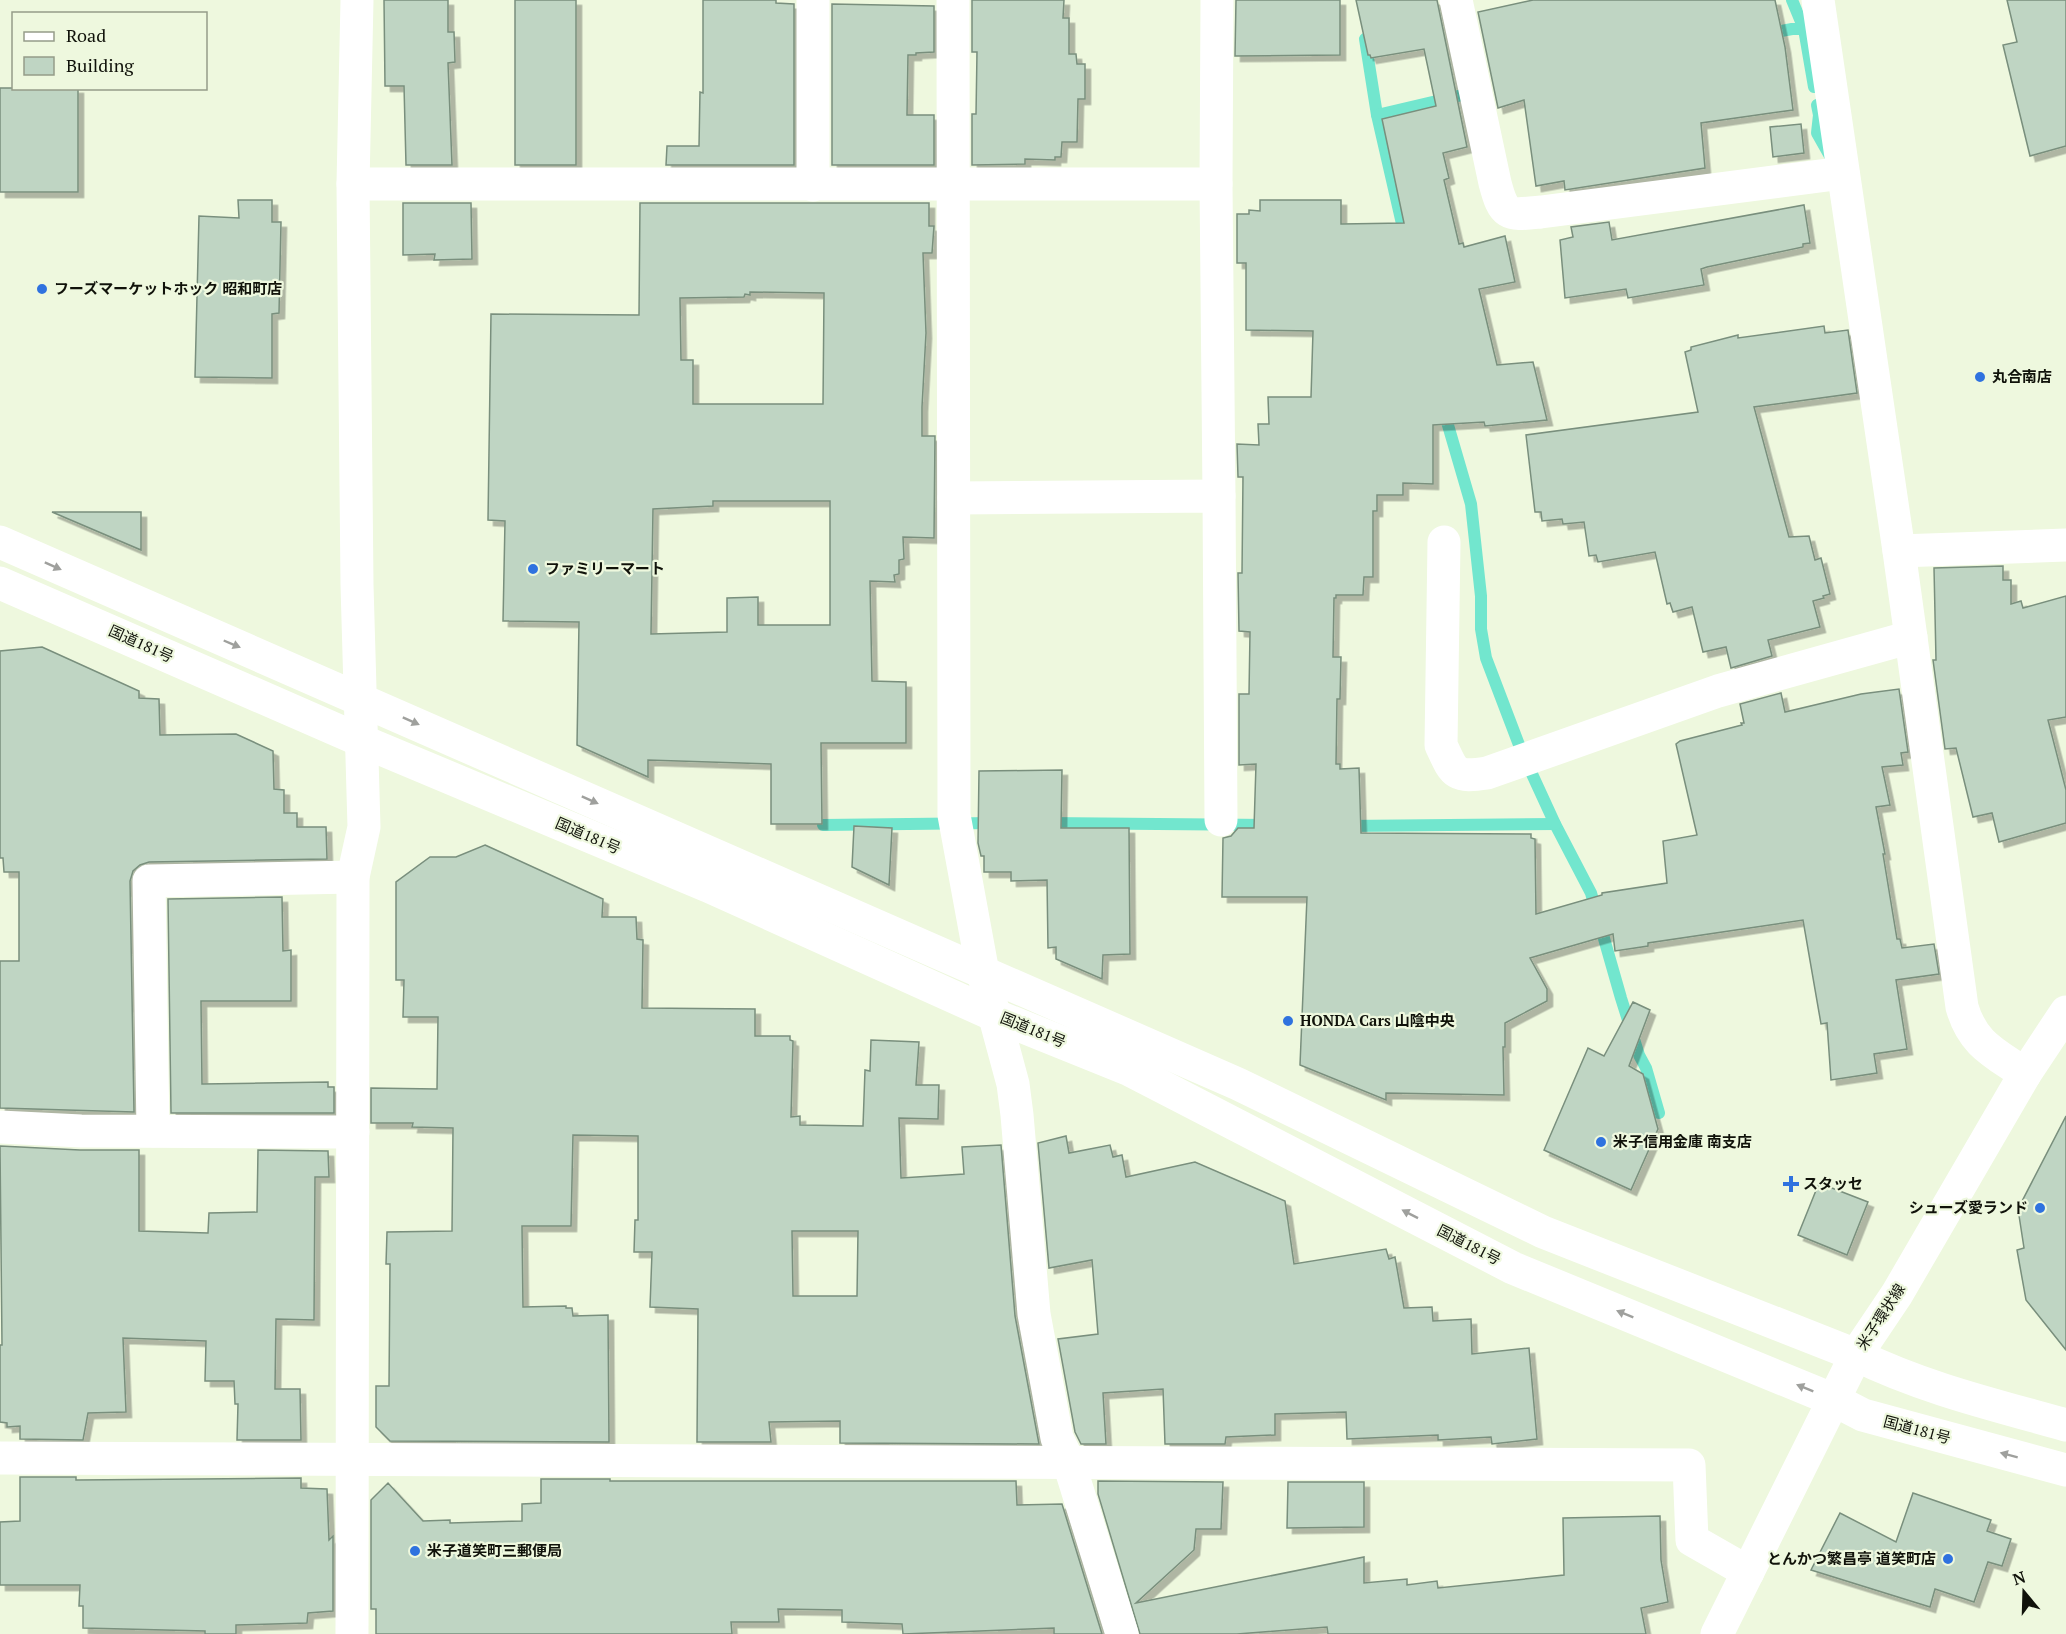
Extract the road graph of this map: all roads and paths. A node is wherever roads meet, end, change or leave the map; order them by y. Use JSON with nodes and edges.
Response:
{"nodes":[{"id":1,"x":357,"y":0,"type":"edge"},
{"id":2,"x":813,"y":0,"type":"edge"},
{"id":3,"x":953,"y":0,"type":"edge"},
{"id":4,"x":1217,"y":0,"type":"edge"},
{"id":5,"x":1456,"y":0,"type":"edge"},
{"id":6,"x":1818,"y":0,"type":"edge"},
{"id":7,"x":1843,"y":173,"type":"junction"},
{"id":8,"x":353,"y":184,"type":"junction"},
{"id":9,"x":952,"y":184,"type":"junction"},
{"id":10,"x":1216,"y":184,"type":"junction"},
{"id":11,"x":813,"y":185,"type":"junction"},
{"id":12,"x":1219,"y":496,"type":"junction"},
{"id":13,"x":954,"y":498,"type":"junction"},
{"id":14,"x":0,"y":542,"type":"edge"},
{"id":15,"x":1444,"y":542,"type":"dead end"},
{"id":16,"x":2066,"y":545,"type":"edge"},
{"id":17,"x":1899,"y":551,"type":"junction"},
{"id":18,"x":0,"y":583,"type":"edge"},
{"id":19,"x":1911,"y":637,"type":"junction"},
{"id":20,"x":362,"y":699,"type":"junction"},
{"id":21,"x":362,"y":741,"type":"junction"},
{"id":22,"x":1221,"y":820,"type":"dead end"},
{"id":23,"x":353,"y":877,"type":"junction"},
{"id":24,"x":983,"y":973,"type":"junction"},
{"id":25,"x":2066,"y":1012,"type":"edge"},
{"id":26,"x":994,"y":1015,"type":"junction"},
{"id":27,"x":2025,"y":1074,"type":"junction"},
{"id":28,"x":0,"y":1127,"type":"edge"},
{"id":29,"x":153,"y":1131,"type":"junction"},
{"id":30,"x":353,"y":1132,"type":"junction"},
{"id":31,"x":1856,"y":1355,"type":"junction"},
{"id":32,"x":1834,"y":1400,"type":"junction"},
{"id":33,"x":2066,"y":1425,"type":"edge"},
{"id":34,"x":0,"y":1458,"type":"edge"},
{"id":35,"x":353,"y":1461,"type":"junction"},
{"id":36,"x":1069,"y":1463,"type":"junction"},
{"id":37,"x":2066,"y":1470,"type":"edge"},
{"id":38,"x":1748,"y":1572,"type":"junction"},
{"id":39,"x":352,"y":1634,"type":"edge"},
{"id":40,"x":1122,"y":1634,"type":"edge"},
{"id":41,"x":1717,"y":1634,"type":"edge"}],
"edges":[{"from":1,"to":8,"type":"main road"},
{"from":2,"to":11,"type":"main road"},
{"from":3,"to":9,"type":"main road"},
{"from":4,"to":10,"type":"main road"},
{"from":5,"to":7,"type":"main road"},
{"from":6,"to":7,"type":"main road"},
{"from":7,"to":17,"type":"main road"},
{"from":8,"to":11,"type":"main road"},
{"from":8,"to":20,"type":"main road"},
{"from":9,"to":10,"type":"main road"},
{"from":9,"to":11,"type":"main road"},
{"from":9,"to":13,"type":"main road"},
{"from":10,"to":12,"type":"main road"},
{"from":12,"to":13,"type":"main road"},
{"from":12,"to":22,"type":"main road"},
{"from":13,"to":24,"type":"main road"},
{"from":14,"to":20,"type":"main road","name":"国道181号","one_way":true},
{"from":15,"to":19,"type":"main road"},
{"from":16,"to":17,"type":"main road"},
{"from":17,"to":19,"type":"main road"},
{"from":18,"to":21,"type":"main road","name":"国道181号"},
{"from":19,"to":27,"type":"main road"},
{"from":20,"to":21,"type":"main road"},
{"from":20,"to":24,"type":"main road","name":"国道181号","one_way":true},
{"from":21,"to":23,"type":"main road"},
{"from":21,"to":26,"type":"main road","name":"国道181号"},
{"from":23,"to":29,"type":"main road"},
{"from":23,"to":30,"type":"main road"},
{"from":24,"to":26,"type":"main road"},
{"from":24,"to":31,"type":"main road","name":"国道181号"},
{"from":25,"to":27,"type":"main road","name":"米子環状線"},
{"from":32,"to":26,"type":"main road","name":"国道181号","one_way":true},
{"from":26,"to":36,"type":"main road"},
{"from":27,"to":31,"type":"main road","name":"米子環状線"},
{"from":28,"to":29,"type":"main road"},
{"from":29,"to":30,"type":"main road"},
{"from":30,"to":35,"type":"main road"},
{"from":31,"to":32,"type":"main road","name":"米子環状線"},
{"from":31,"to":33,"type":"main road","name":"国道181号"},
{"from":37,"to":32,"type":"main road","name":"国道181号","one_way":true},
{"from":32,"to":38,"type":"main road","name":"米子環状線"},
{"from":34,"to":35,"type":"main road"},
{"from":35,"to":36,"type":"main road"},
{"from":35,"to":39,"type":"main road"},
{"from":36,"to":38,"type":"main road"},
{"from":36,"to":40,"type":"main road"},
{"from":38,"to":41,"type":"main road","name":"米子環状線"}]}
